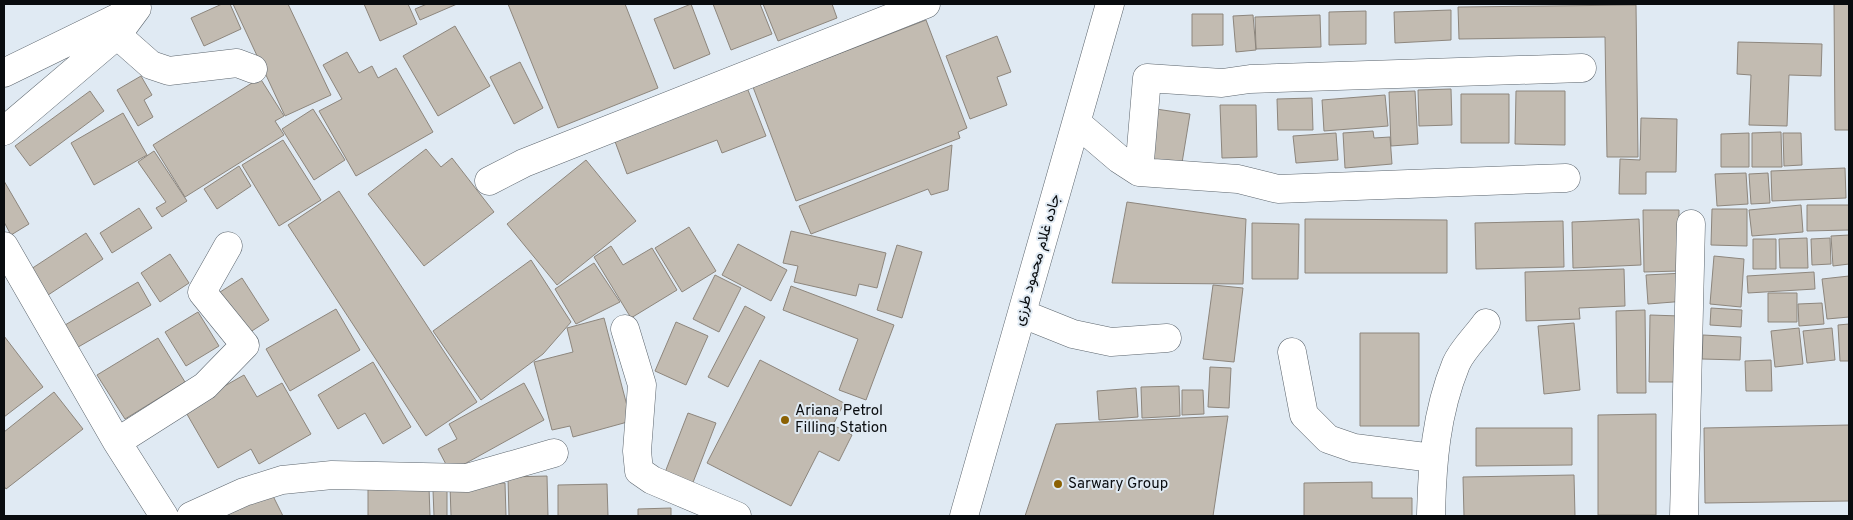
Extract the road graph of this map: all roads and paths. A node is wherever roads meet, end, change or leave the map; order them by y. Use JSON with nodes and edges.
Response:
{"nodes":[{"id":1,"x":926,"y":4,"type":"edge"},
{"id":2,"x":1110,"y":4,"type":"edge"},
{"id":3,"x":142,"y":6,"type":"edge"},
{"id":4,"x":117,"y":35,"type":"junction"},
{"id":5,"x":1582,"y":68,"type":"dead end"},
{"id":6,"x":254,"y":69,"type":"dead end"},
{"id":7,"x":4,"y":73,"type":"edge"},
{"id":8,"x":1078,"y":124,"type":"junction"},
{"id":9,"x":4,"y":131,"type":"edge"},
{"id":10,"x":1139,"y":172,"type":"junction"},
{"id":11,"x":1566,"y":178,"type":"dead end"},
{"id":12,"x":489,"y":180,"type":"dead end"},
{"id":13,"x":1691,"y":224,"type":"dead end"},
{"id":14,"x":4,"y":246,"type":"edge"},
{"id":15,"x":228,"y":246,"type":"dead end"},
{"id":16,"x":1023,"y":314,"type":"junction"},
{"id":17,"x":1486,"y":323,"type":"dead end"},
{"id":18,"x":625,"y":329,"type":"dead end"},
{"id":19,"x":1167,"y":338,"type":"dead end"},
{"id":20,"x":1292,"y":352,"type":"dead end"},
{"id":21,"x":117,"y":442,"type":"junction"},
{"id":22,"x":554,"y":453,"type":"dead end"},
{"id":23,"x":1433,"y":458,"type":"junction"},
{"id":24,"x":164,"y":516,"type":"edge"},
{"id":25,"x":191,"y":516,"type":"edge"},
{"id":26,"x":737,"y":516,"type":"edge"},
{"id":27,"x":964,"y":516,"type":"edge"},
{"id":28,"x":1432,"y":516,"type":"edge"},
{"id":29,"x":1684,"y":516,"type":"edge"}],
"edges":[{"from":1,"to":12,"type":"street"},
{"from":2,"to":8,"type":"street","name":"جاده غلام‌ محمود طرزی"},
{"from":3,"to":4,"type":"street"},
{"from":3,"to":7,"type":"street"},
{"from":4,"to":6,"type":"street"},
{"from":4,"to":9,"type":"street"},
{"from":5,"to":10,"type":"street"},
{"from":8,"to":10,"type":"street"},
{"from":8,"to":16,"type":"street","name":"جاده غلام‌ محمود طرزی"},
{"from":10,"to":11,"type":"street"},
{"from":13,"to":29,"type":"street"},
{"from":14,"to":21,"type":"street"},
{"from":15,"to":21,"type":"street"},
{"from":16,"to":19,"type":"street"},
{"from":16,"to":27,"type":"street","name":"جاده غلام‌ محمود طرزی"},
{"from":17,"to":23,"type":"street"},
{"from":18,"to":26,"type":"street"},
{"from":20,"to":23,"type":"street"},
{"from":21,"to":24,"type":"street"},
{"from":22,"to":25,"type":"street"},
{"from":23,"to":28,"type":"street"}]}
